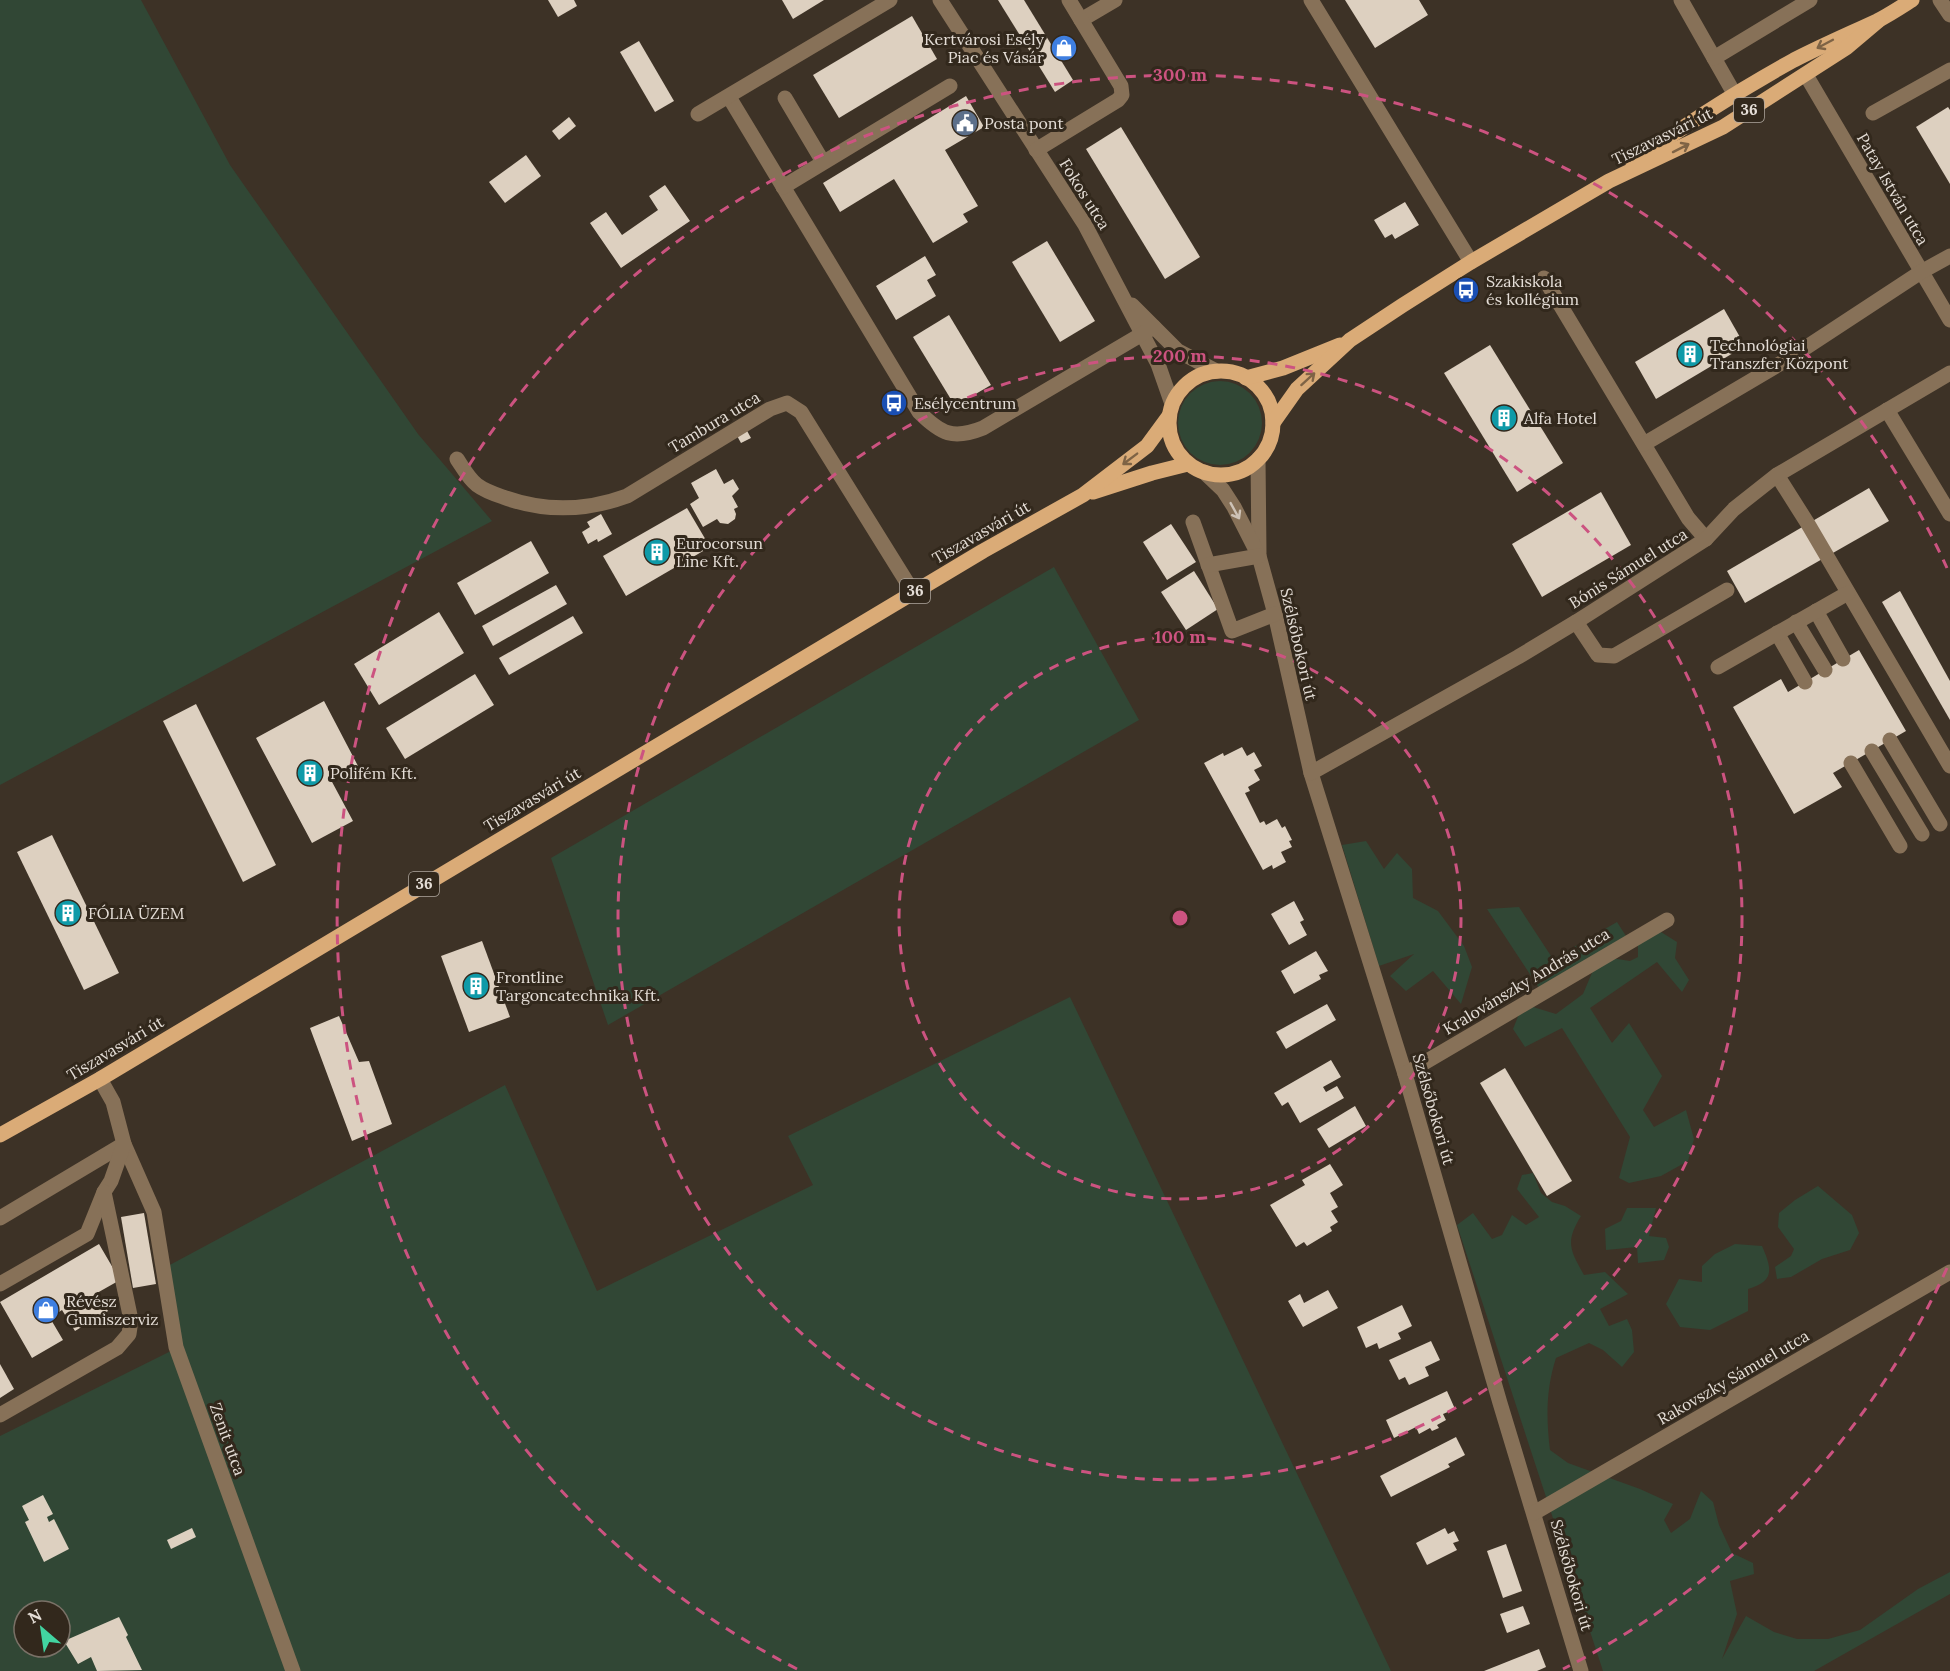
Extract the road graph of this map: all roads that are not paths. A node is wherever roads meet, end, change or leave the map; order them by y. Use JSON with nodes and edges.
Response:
{"nodes":[{"id":1,"x":890,"y":0,"type":"edge"},
{"id":2,"x":940,"y":0,"type":"edge"},
{"id":3,"x":1069,"y":0,"type":"edge"},
{"id":4,"x":1115,"y":0,"type":"edge"},
{"id":5,"x":1311,"y":0,"type":"edge"},
{"id":6,"x":1681,"y":0,"type":"edge"},
{"id":7,"x":1810,"y":0,"type":"edge"},
{"id":8,"x":1912,"y":0,"type":"edge"},
{"id":9,"x":1940,"y":0,"type":"edge"},
{"id":10,"x":1950,"y":15,"type":"edge"},
{"id":11,"x":1081,"y":20,"type":"junction"},
{"id":12,"x":1878,"y":21,"type":"junction"},
{"id":13,"x":1714,"y":58,"type":"junction"},
{"id":14,"x":1950,"y":70,"type":"edge"},
{"id":15,"x":1806,"y":75,"type":"junction"},
{"id":16,"x":950,"y":86,"type":"dead end"},
{"id":17,"x":1735,"y":95,"type":"junction"},
{"id":18,"x":729,"y":97,"type":"junction"},
{"id":19,"x":785,"y":98,"type":"dead end"},
{"id":20,"x":1873,"y":113,"type":"dead end"},
{"id":21,"x":698,"y":114,"type":"dead end"},
{"id":22,"x":1036,"y":150,"type":"junction"},
{"id":23,"x":823,"y":162,"type":"junction"},
{"id":24,"x":1609,"y":182,"type":"junction"},
{"id":25,"x":783,"y":187,"type":"junction"},
{"id":26,"x":1950,"y":256,"type":"edge"},
{"id":27,"x":1472,"y":262,"type":"junction"},
{"id":28,"x":1921,"y":272,"type":"junction"},
{"id":29,"x":1544,"y":278,"type":"dead end"},
{"id":30,"x":1950,"y":320,"type":"edge"},
{"id":31,"x":1148,"y":331,"type":"junction"},
{"id":32,"x":1350,"y":340,"type":"junction"},
{"id":33,"x":1215,"y":371,"type":"junction"},
{"id":34,"x":1950,"y":373,"type":"edge"},
{"id":35,"x":1246,"y":378,"type":"junction"},
{"id":36,"x":1170,"y":410,"type":"junction"},
{"id":37,"x":1887,"y":410,"type":"junction"},
{"id":38,"x":1273,"y":423,"type":"junction"},
{"id":39,"x":1644,"y":444,"type":"junction"},
{"id":40,"x":457,"y":459,"type":"dead end"},
{"id":41,"x":1258,"y":459,"type":"junction"},
{"id":42,"x":1188,"y":464,"type":"junction"},
{"id":43,"x":1204,"y":472,"type":"junction"},
{"id":44,"x":1777,"y":475,"type":"junction"},
{"id":45,"x":1083,"y":495,"type":"junction"},
{"id":46,"x":1950,"y":514,"type":"edge"},
{"id":47,"x":1193,"y":522,"type":"dead end"},
{"id":48,"x":1706,"y":539,"type":"junction"},
{"id":49,"x":1259,"y":556,"type":"junction"},
{"id":50,"x":1208,"y":564,"type":"junction"},
{"id":51,"x":1727,"y":590,"type":"dead end"},
{"id":52,"x":913,"y":592,"type":"junction"},
{"id":53,"x":1848,"y":593,"type":"junction"},
{"id":54,"x":1816,"y":611,"type":"junction"},
{"id":55,"x":1275,"y":614,"type":"junction"},
{"id":56,"x":1576,"y":622,"type":"junction"},
{"id":57,"x":1796,"y":622,"type":"junction"},
{"id":58,"x":1777,"y":633,"type":"junction"},
{"id":59,"x":1843,"y":659,"type":"dead end"},
{"id":60,"x":1718,"y":667,"type":"dead end"},
{"id":61,"x":1825,"y":670,"type":"dead end"},
{"id":62,"x":1804,"y":682,"type":"dead end"},
{"id":63,"x":1890,"y":740,"type":"dead end"},
{"id":64,"x":1872,"y":751,"type":"dead end"},
{"id":65,"x":1851,"y":763,"type":"dead end"},
{"id":66,"x":1950,"y":766,"type":"edge"},
{"id":67,"x":1311,"y":773,"type":"junction"},
{"id":68,"x":1940,"y":824,"type":"dead end"},
{"id":69,"x":1922,"y":834,"type":"dead end"},
{"id":70,"x":1900,"y":846,"type":"dead end"},
{"id":71,"x":1667,"y":920,"type":"dead end"},
{"id":72,"x":1405,"y":1074,"type":"junction"},
{"id":73,"x":100,"y":1079,"type":"junction"},
{"id":74,"x":0,"y":1135,"type":"edge"},
{"id":75,"x":124,"y":1144,"type":"junction"},
{"id":76,"x":104,"y":1192,"type":"junction"},
{"id":77,"x":0,"y":1218,"type":"edge"},
{"id":78,"x":1950,"y":1272,"type":"edge"},
{"id":79,"x":0,"y":1284,"type":"edge"},
{"id":80,"x":0,"y":1415,"type":"edge"},
{"id":81,"x":1534,"y":1513,"type":"junction"},
{"id":82,"x":293,"y":1671,"type":"edge"},
{"id":83,"x":1581,"y":1671,"type":"edge"}],
"edges":[{"from":1,"to":18,"type":"street"},
{"from":2,"to":22,"type":"street","name":"Fokos utca"},
{"from":3,"to":11,"type":"street"},
{"from":4,"to":11,"type":"street"},
{"from":5,"to":27,"type":"street"},
{"from":6,"to":13,"type":"street"},
{"from":7,"to":13,"type":"street"},
{"from":8,"to":12,"type":"main road","name":"Tiszavasvári út","number":"36"},
{"from":9,"to":10,"type":"street"},
{"from":11,"to":22,"type":"street"},
{"from":12,"to":15,"type":"main road","name":"Tiszavasvári út","number":"36"},
{"from":12,"to":17,"type":"main road","name":"Tiszavasvári út","number":"36","one_way":true},
{"from":13,"to":17,"type":"street"},
{"from":14,"to":20,"type":"street"},
{"from":24,"to":15,"type":"main road","name":"Tiszavasvári út","number":"36","one_way":true},
{"from":15,"to":28,"type":"street","name":"Patay István utca"},
{"from":16,"to":23,"type":"street"},
{"from":17,"to":24,"type":"main road","name":"Tiszavasvári út","number":"36"},
{"from":18,"to":21,"type":"street"},
{"from":18,"to":25,"type":"street"},
{"from":19,"to":23,"type":"street"},
{"from":22,"to":31,"type":"street","name":"Fokos utca"},
{"from":23,"to":25,"type":"street"},
{"from":24,"to":27,"type":"main road","name":"Tiszavasvári út","number":"36"},
{"from":25,"to":31,"type":"street"},
{"from":26,"to":28,"type":"street"},
{"from":27,"to":32,"type":"main road","name":"Tiszavasvári út","number":"36"},
{"from":28,"to":30,"type":"street","name":"Patay István utca"},
{"from":28,"to":39,"type":"street"},
{"from":29,"to":39,"type":"street"},
{"from":31,"to":33,"type":"street"},
{"from":31,"to":36,"type":"street","name":"Fokos utca"},
{"from":32,"to":35,"type":"main road","number":"36"},
{"from":38,"to":32,"type":"main road","number":"36","one_way":true},
{"from":33,"to":35,"type":"main road","number":"36"},
{"from":33,"to":36,"type":"main road","number":"36"},
{"from":34,"to":37,"type":"street","name":"Bónis Sámuel utca"},
{"from":35,"to":38,"type":"main road"},
{"from":36,"to":42,"type":"main road"},
{"from":36,"to":45,"type":"main road","number":"36","one_way":true},
{"from":37,"to":44,"type":"street","name":"Bónis Sámuel utca"},
{"from":37,"to":46,"type":"street"},
{"from":38,"to":41,"type":"main road","number":"36"},
{"from":39,"to":48,"type":"street"},
{"from":40,"to":52,"type":"street","name":"Tambura utca"},
{"from":41,"to":43,"type":"main road"},
{"from":41,"to":49,"type":"street"},
{"from":42,"to":43,"type":"main road"},
{"from":42,"to":45,"type":"main road","number":"36"},
{"from":43,"to":49,"type":"street","one_way":true},
{"from":44,"to":48,"type":"street","name":"Bónis Sámuel utca"},
{"from":44,"to":53,"type":"street"},
{"from":45,"to":52,"type":"main road","name":"Tiszavasvári út","number":"36"},
{"from":47,"to":50,"type":"street"},
{"from":48,"to":56,"type":"street","name":"Bónis Sámuel utca"},
{"from":49,"to":50,"type":"street"},
{"from":49,"to":55,"type":"street","name":"Szélsőbokori út"},
{"from":50,"to":55,"type":"street"},
{"from":51,"to":56,"type":"street"},
{"from":52,"to":73,"type":"main road","name":"Tiszavasvári út","number":"36"},
{"from":53,"to":54,"type":"street"},
{"from":53,"to":66,"type":"street"},
{"from":54,"to":57,"type":"street"},
{"from":54,"to":59,"type":"street"},
{"from":55,"to":67,"type":"street","name":"Szélsőbokori út"},
{"from":56,"to":67,"type":"street","name":"Bónis Sámuel utca"},
{"from":57,"to":58,"type":"street"},
{"from":57,"to":61,"type":"street"},
{"from":58,"to":60,"type":"street"},
{"from":58,"to":62,"type":"street"},
{"from":63,"to":68,"type":"street"},
{"from":64,"to":69,"type":"street"},
{"from":65,"to":70,"type":"street"},
{"from":67,"to":72,"type":"street","name":"Szélsőbokori út"},
{"from":71,"to":72,"type":"street","name":"Kralovánszky András utca"},
{"from":72,"to":81,"type":"street","name":"Szélsőbokori út"},
{"from":73,"to":74,"type":"main road","name":"Tiszavasvári út","number":"36"},
{"from":73,"to":75,"type":"street","name":"Zenit utca"},
{"from":75,"to":76,"type":"street"},
{"from":75,"to":77,"type":"street"},
{"from":75,"to":82,"type":"street","name":"Zenit utca"},
{"from":76,"to":79,"type":"street"},
{"from":76,"to":80,"type":"street"},
{"from":78,"to":81,"type":"street","name":"Rakovszky Sámuel utca"},
{"from":81,"to":83,"type":"street","name":"Szélsőbokori út"}]}
